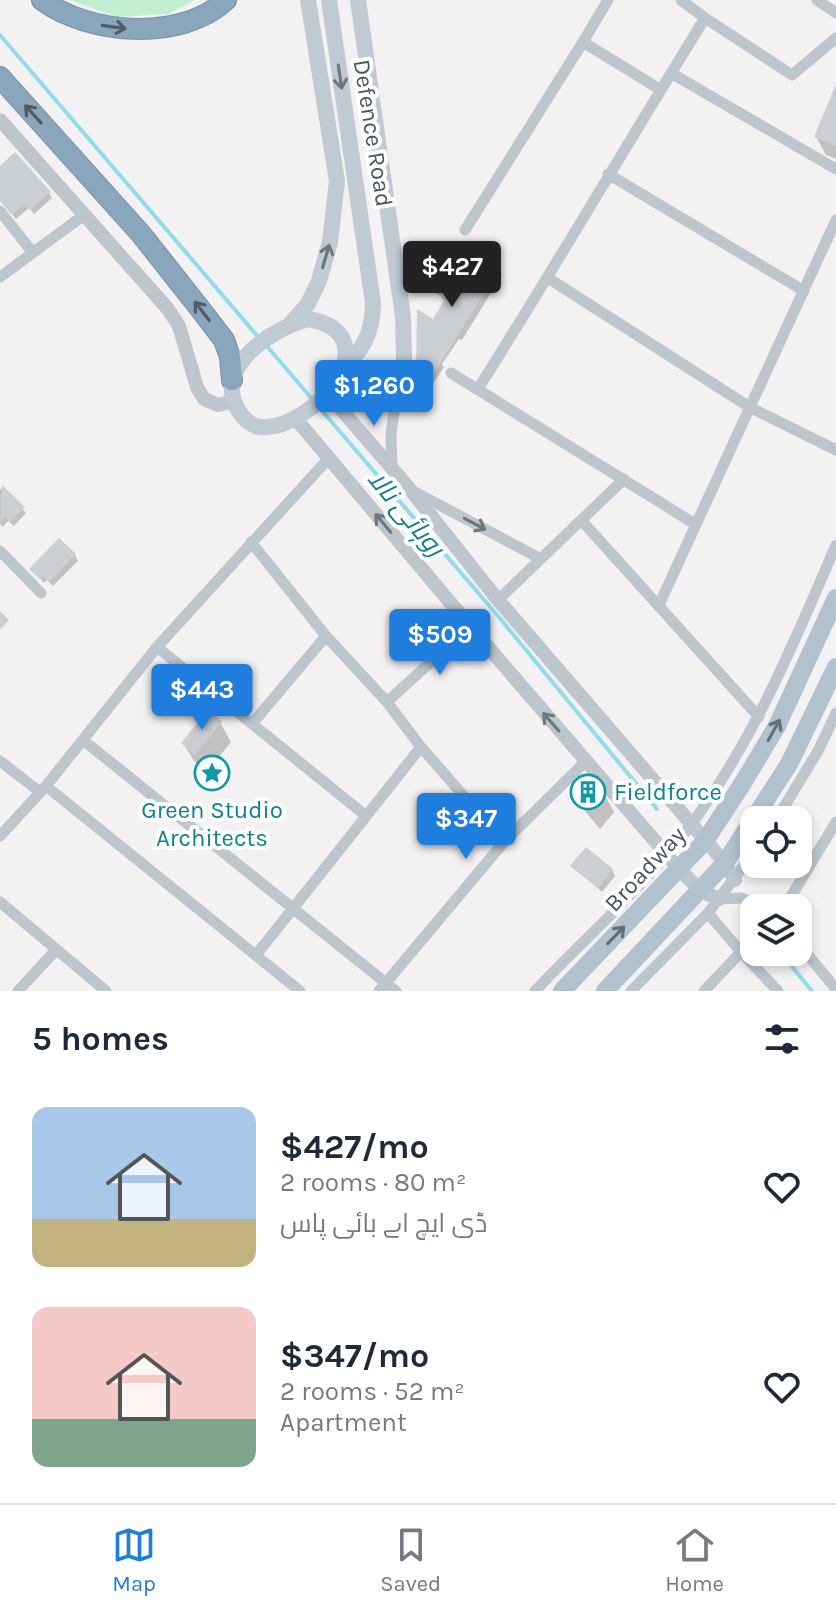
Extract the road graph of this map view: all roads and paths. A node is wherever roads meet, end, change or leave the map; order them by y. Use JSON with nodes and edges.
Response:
{"nodes":[{"id":1,"x":42,"y":0,"type":"edge"},
{"id":2,"x":226,"y":0,"type":"edge"},
{"id":3,"x":308,"y":0,"type":"edge"},
{"id":4,"x":329,"y":0,"type":"edge"},
{"id":5,"x":358,"y":0,"type":"edge"},
{"id":6,"x":608,"y":0,"type":"edge"},
{"id":7,"x":681,"y":0,"type":"edge"},
{"id":8,"x":817,"y":0,"type":"edge"},
{"id":9,"x":836,"y":13,"type":"edge"},
{"id":10,"x":705,"y":18,"type":"junction"},
{"id":11,"x":836,"y":38,"type":"edge"},
{"id":12,"x":583,"y":42,"type":"junction"},
{"id":13,"x":671,"y":73,"type":"junction"},
{"id":14,"x":0,"y":77,"type":"edge"},
{"id":15,"x":661,"y":90,"type":"junction"},
{"id":16,"x":0,"y":120,"type":"edge"},
{"id":17,"x":836,"y":169,"type":"edge"},
{"id":18,"x":608,"y":174,"type":"junction"},
{"id":19,"x":0,"y":211,"type":"edge"},
{"id":20,"x":84,"y":215,"type":"junction"},
{"id":21,"x":836,"y":220,"type":"edge"},
{"id":22,"x":465,"y":230,"type":"dead end"},
{"id":23,"x":33,"y":253,"type":"junction"},
{"id":24,"x":0,"y":277,"type":"edge"},
{"id":25,"x":548,"y":278,"type":"junction"},
{"id":26,"x":804,"y":291,"type":"junction"},
{"id":27,"x":290,"y":324,"type":"junction"},
{"id":28,"x":347,"y":359,"type":"junction"},
{"id":29,"x":451,"y":373,"type":"dead end"},
{"id":30,"x":339,"y":378,"type":"junction"},
{"id":31,"x":478,"y":389,"type":"junction"},
{"id":32,"x":233,"y":390,"type":"junction"},
{"id":33,"x":397,"y":391,"type":"junction"},
{"id":34,"x":327,"y":393,"type":"junction"},
{"id":35,"x":751,"y":408,"type":"junction"},
{"id":36,"x":296,"y":419,"type":"junction"},
{"id":37,"x":836,"y":450,"type":"edge"},
{"id":38,"x":329,"y":458,"type":"junction"},
{"id":39,"x":392,"y":468,"type":"junction"},
{"id":40,"x":624,"y":479,"type":"junction"},
{"id":41,"x":409,"y":488,"type":"junction"},
{"id":42,"x":582,"y":521,"type":"junction"},
{"id":43,"x":695,"y":524,"type":"junction"},
{"id":44,"x":251,"y":542,"type":"junction"},
{"id":45,"x":836,"y":545,"type":"edge"},
{"id":46,"x":0,"y":551,"type":"edge"},
{"id":47,"x":541,"y":559,"type":"junction"},
{"id":48,"x":10,"y":561,"type":"junction"},
{"id":49,"x":0,"y":571,"type":"edge"},
{"id":50,"x":41,"y":593,"type":"dead end"},
{"id":51,"x":836,"y":598,"type":"edge"},
{"id":52,"x":498,"y":600,"type":"junction"},
{"id":53,"x":659,"y":605,"type":"junction"},
{"id":54,"x":470,"y":626,"type":"junction"},
{"id":55,"x":326,"y":636,"type":"junction"},
{"id":56,"x":157,"y":647,"type":"junction"},
{"id":57,"x":836,"y":667,"type":"edge"},
{"id":58,"x":387,"y":702,"type":"junction"},
{"id":59,"x":759,"y":717,"type":"junction"},
{"id":60,"x":834,"y":722,"type":"edge"},
{"id":61,"x":252,"y":724,"type":"junction"},
{"id":62,"x":83,"y":740,"type":"junction"},
{"id":63,"x":421,"y":747,"type":"junction"},
{"id":64,"x":0,"y":761,"type":"edge"},
{"id":65,"x":585,"y":762,"type":"junction"},
{"id":66,"x":43,"y":789,"type":"junction"},
{"id":67,"x":785,"y":806,"type":"edge"},
{"id":68,"x":365,"y":815,"type":"junction"},
{"id":69,"x":836,"y":822,"type":"edge"},
{"id":70,"x":691,"y":825,"type":"junction"},
{"id":71,"x":0,"y":836,"type":"edge"},
{"id":72,"x":705,"y":841,"type":"junction"},
{"id":73,"x":504,"y":842,"type":"junction"},
{"id":74,"x":674,"y":861,"type":"junction"},
{"id":75,"x":725,"y":863,"type":"junction"},
{"id":76,"x":740,"y":873,"type":"edge"},
{"id":77,"x":735,"y":880,"type":"junction"},
{"id":78,"x":701,"y":891,"type":"junction"},
{"id":79,"x":740,"y":894,"type":"edge"},
{"id":80,"x":792,"y":894,"type":"edge"},
{"id":81,"x":740,"y":898,"type":"edge"},
{"id":82,"x":719,"y":899,"type":"junction"},
{"id":83,"x":0,"y":902,"type":"edge"},
{"id":84,"x":294,"y":908,"type":"junction"},
{"id":85,"x":708,"y":913,"type":"junction"},
{"id":86,"x":56,"y":950,"type":"junction"},
{"id":87,"x":740,"y":951,"type":"edge"},
{"id":88,"x":740,"y":953,"type":"edge"},
{"id":89,"x":256,"y":955,"type":"junction"},
{"id":90,"x":812,"y":960,"type":"edge"},
{"id":91,"x":754,"y":966,"type":"edge"},
{"id":92,"x":387,"y":988,"type":"edge"},
{"id":93,"x":836,"y":989,"type":"edge"},
{"id":94,"x":18,"y":991,"type":"edge"},
{"id":95,"x":106,"y":991,"type":"edge"},
{"id":96,"x":300,"y":991,"type":"edge"},
{"id":97,"x":535,"y":991,"type":"edge"},
{"id":98,"x":562,"y":991,"type":"edge"},
{"id":99,"x":605,"y":991,"type":"edge"},
{"id":100,"x":631,"y":991,"type":"edge"},
{"id":101,"x":704,"y":991,"type":"edge"},
{"id":102,"x":778,"y":991,"type":"edge"}],
"edges":[{"from":1,"to":2,"type":"highway","one_way":true},
{"from":27,"to":3,"type":"main road","name":"Defence Road","one_way":true},
{"from":4,"to":28,"type":"main road","name":"Defence Road","one_way":true},
{"from":5,"to":33,"type":"main road"},
{"from":6,"to":12,"type":"street"},
{"from":7,"to":10,"type":"street"},
{"from":8,"to":9,"type":"street"},
{"from":10,"to":11,"type":"street"},
{"from":10,"to":13,"type":"street"},
{"from":12,"to":15,"type":"street"},
{"from":12,"to":22,"type":"street"},
{"from":13,"to":15,"type":"street"},
{"from":13,"to":17,"type":"street"},
{"from":32,"to":14,"type":"highway","one_way":true},
{"from":15,"to":18,"type":"street"},
{"from":16,"to":20,"type":"street"},
{"from":18,"to":25,"type":"street"},
{"from":18,"to":26,"type":"street"},
{"from":19,"to":23,"type":"street"},
{"from":20,"to":23,"type":"street"},
{"from":20,"to":32,"type":"street"},
{"from":21,"to":26,"type":"street"},
{"from":23,"to":24,"type":"street"},
{"from":25,"to":31,"type":"street"},
{"from":25,"to":35,"type":"street"},
{"from":26,"to":35,"type":"street"},
{"from":27,"to":28,"type":"main road"},
{"from":27,"to":32,"type":"main road"},
{"from":28,"to":30,"type":"main road"},
{"from":29,"to":31,"type":"street"},
{"from":30,"to":33,"type":"main road"},
{"from":30,"to":34,"type":"main road"},
{"from":31,"to":40,"type":"street"},
{"from":32,"to":36,"type":"main road"},
{"from":33,"to":39,"type":"street"},
{"from":34,"to":36,"type":"main road"},
{"from":34,"to":39,"type":"street"},
{"from":35,"to":37,"type":"street"},
{"from":35,"to":43,"type":"street"},
{"from":36,"to":38,"type":"street"},
{"from":38,"to":44,"type":"street"},
{"from":54,"to":38,"type":"street","one_way":true},
{"from":39,"to":41,"type":"street"},
{"from":40,"to":42,"type":"street"},
{"from":40,"to":43,"type":"street"},
{"from":41,"to":47,"type":"street","one_way":true},
{"from":41,"to":52,"type":"street"},
{"from":42,"to":47,"type":"street"},
{"from":42,"to":53,"type":"street"},
{"from":43,"to":53,"type":"street"},
{"from":44,"to":55,"type":"street"},
{"from":44,"to":56,"type":"street"},
{"from":45,"to":59,"type":"street"},
{"from":46,"to":48,"type":"street"},
{"from":47,"to":52,"type":"street"},
{"from":48,"to":49,"type":"street"},
{"from":48,"to":50,"type":"street"},
{"from":72,"to":51,"type":"main road","name":"Broadway","one_way":true},
{"from":52,"to":70,"type":"street"},
{"from":53,"to":59,"type":"street"},
{"from":54,"to":58,"type":"street"},
{"from":65,"to":54,"type":"street","one_way":true},
{"from":55,"to":58,"type":"street"},
{"from":55,"to":61,"type":"street"},
{"from":56,"to":61,"type":"street"},
{"from":56,"to":62,"type":"street"},
{"from":57,"to":75,"type":"main road"},
{"from":58,"to":63,"type":"street"},
{"from":59,"to":70,"type":"street"},
{"from":60,"to":67,"type":"street"},
{"from":61,"to":68,"type":"street"},
{"from":62,"to":66,"type":"street"},
{"from":62,"to":84,"type":"street"},
{"from":63,"to":68,"type":"street"},
{"from":63,"to":73,"type":"street"},
{"from":64,"to":66,"type":"street"},
{"from":65,"to":73,"type":"street"},
{"from":65,"to":74,"type":"street"},
{"from":66,"to":71,"type":"street"},
{"from":66,"to":89,"type":"street"},
{"from":68,"to":84,"type":"street"},
{"from":69,"to":80,"type":"street"},
{"from":70,"to":72,"type":"street"},
{"from":70,"to":74,"type":"street"},
{"from":72,"to":74,"type":"main road","name":"Broadway"},
{"from":72,"to":75,"type":"street"},
{"from":73,"to":92,"type":"street"},
{"from":74,"to":78,"type":"street"},
{"from":74,"to":97,"type":"street"},
{"from":98,"to":74,"type":"main road","name":"Broadway","one_way":true},
{"from":75,"to":77,"type":"street"},
{"from":75,"to":78,"type":"main road"},
{"from":76,"to":77,"type":"street"},
{"from":77,"to":79,"type":"street"},
{"from":77,"to":82,"type":"street"},
{"from":78,"to":82,"type":"street"},
{"from":78,"to":99,"type":"main road"},
{"from":81,"to":82,"type":"street"},
{"from":82,"to":85,"type":"street"},
{"from":83,"to":86,"type":"street"},
{"from":84,"to":89,"type":"street"},
{"from":84,"to":92,"type":"street"},
{"from":85,"to":87,"type":"street"},
{"from":85,"to":100,"type":"street"},
{"from":86,"to":94,"type":"street"},
{"from":86,"to":95,"type":"street"},
{"from":88,"to":101,"type":"street"},
{"from":89,"to":96,"type":"street"},
{"from":90,"to":93,"type":"street"},
{"from":91,"to":102,"type":"street"}]}
